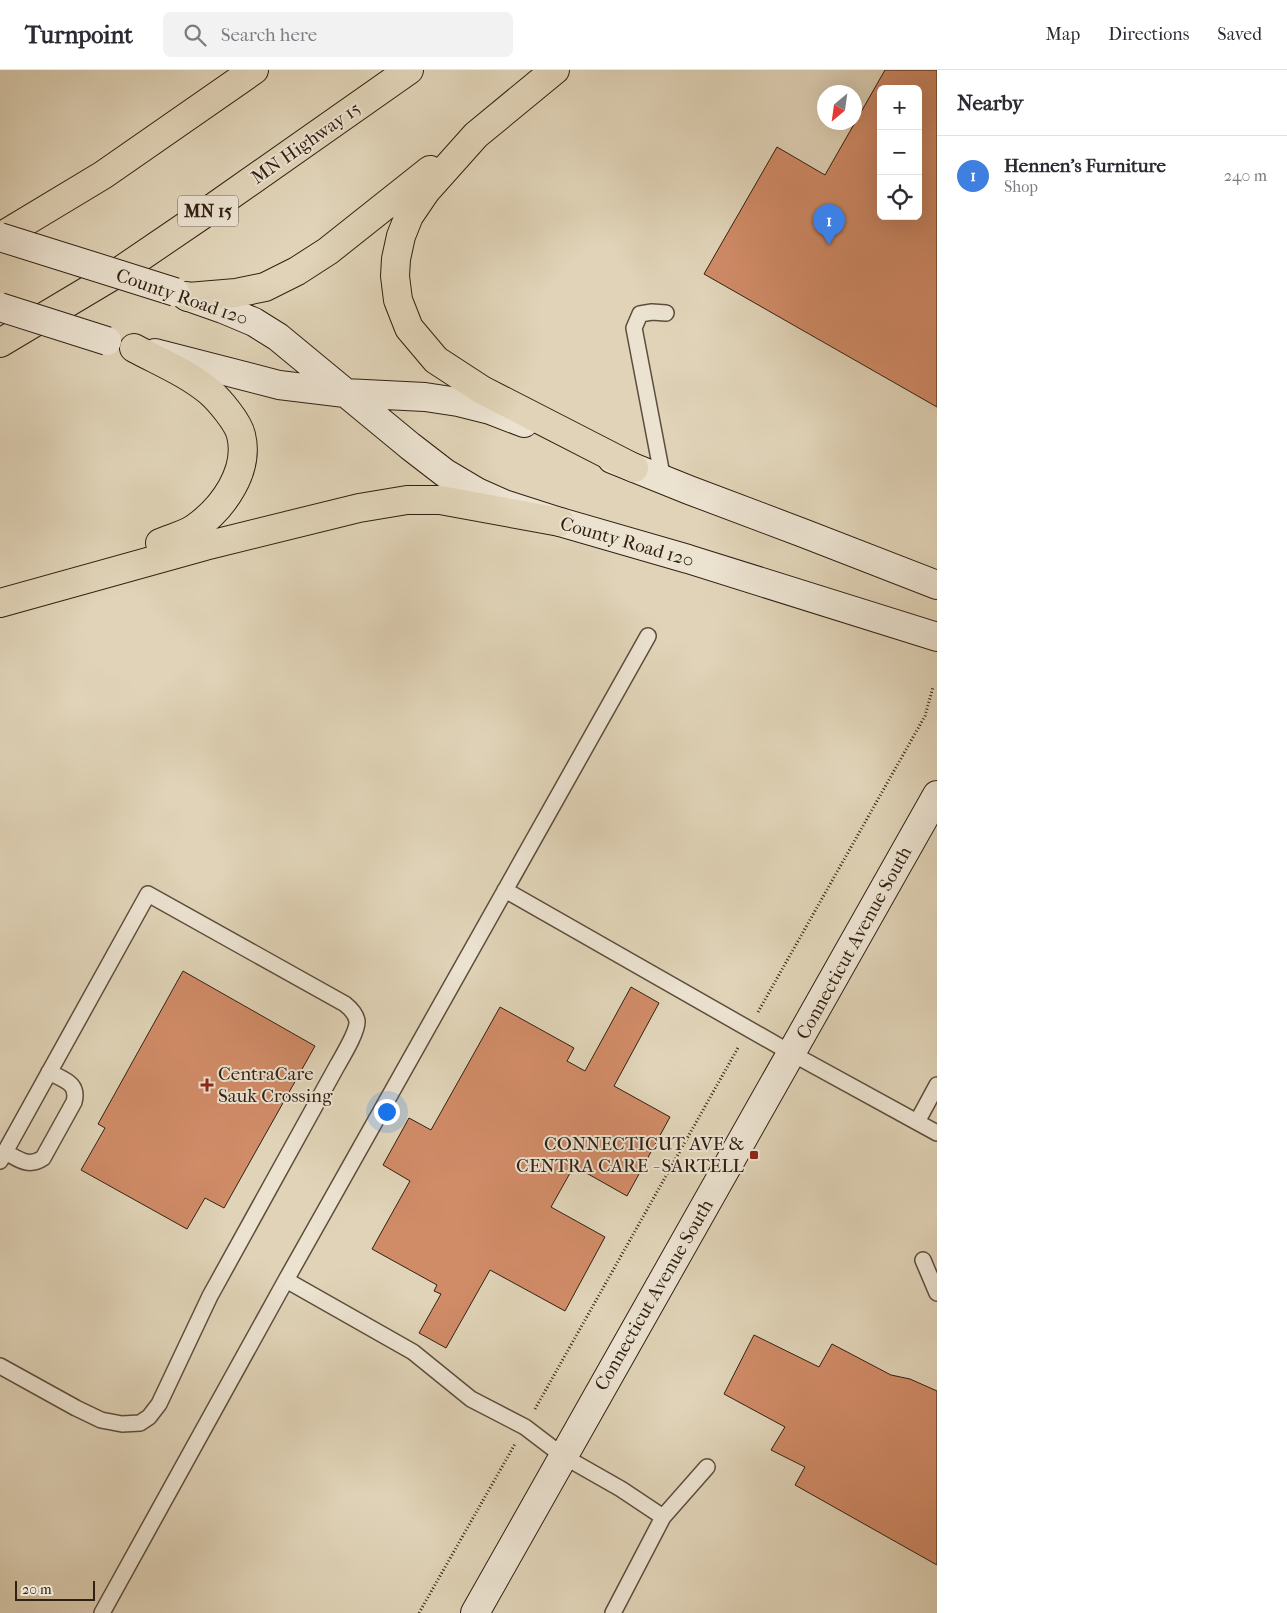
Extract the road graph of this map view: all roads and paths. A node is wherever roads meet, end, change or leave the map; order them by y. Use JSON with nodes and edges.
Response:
{"nodes":[{"id":1,"x":254,"y":70,"type":"edge"},
{"id":2,"x":409,"y":70,"type":"edge"},
{"id":3,"x":555,"y":70,"type":"edge"},
{"id":4,"x":482,"y":130,"type":"junction"},
{"id":5,"x":0,"y":237,"type":"edge"},
{"id":6,"x":182,"y":295,"type":"junction"},
{"id":7,"x":0,"y":307,"type":"edge"},
{"id":8,"x":666,"y":313,"type":"dead end"},
{"id":9,"x":0,"y":343,"type":"edge"},
{"id":10,"x":134,"y":348,"type":"junction"},
{"id":11,"x":345,"y":393,"type":"junction"},
{"id":12,"x":634,"y":468,"type":"junction"},
{"id":13,"x":663,"y":480,"type":"junction"},
{"id":14,"x":560,"y":522,"type":"junction"},
{"id":15,"x":72,"y":583,"type":"junction"},
{"id":16,"x":937,"y":586,"type":"edge"},
{"id":17,"x":0,"y":603,"type":"edge"},
{"id":18,"x":648,"y":636,"type":"dead end"},
{"id":19,"x":937,"y":637,"type":"edge"},
{"id":20,"x":933,"y":688,"type":"dead end"},
{"id":21,"x":937,"y":795,"type":"edge"},
{"id":22,"x":505,"y":890,"type":"junction"},
{"id":23,"x":749,"y":1029,"type":"junction"},
{"id":24,"x":791,"y":1053,"type":"junction"},
{"id":25,"x":49,"y":1072,"type":"junction"},
{"id":26,"x":937,"y":1085,"type":"edge"},
{"id":27,"x":917,"y":1122,"type":"junction"},
{"id":28,"x":937,"y":1133,"type":"edge"},
{"id":29,"x":2,"y":1156,"type":"edge"},
{"id":30,"x":923,"y":1260,"type":"dead end"},
{"id":31,"x":286,"y":1280,"type":"junction"},
{"id":32,"x":937,"y":1293,"type":"edge"},
{"id":33,"x":0,"y":1366,"type":"edge"},
{"id":34,"x":525,"y":1427,"type":"junction"},
{"id":35,"x":563,"y":1456,"type":"junction"},
{"id":36,"x":706,"y":1467,"type":"dead end"},
{"id":37,"x":663,"y":1517,"type":"junction"},
{"id":38,"x":102,"y":1613,"type":"edge"},
{"id":39,"x":419,"y":1613,"type":"edge"},
{"id":40,"x":475,"y":1613,"type":"edge"},
{"id":41,"x":612,"y":1613,"type":"edge"}],
"edges":[{"from":1,"to":5,"type":"highway"},
{"from":2,"to":9,"type":"highway","name":"MN Highway 15","number":"MN 15"},
{"from":3,"to":4,"type":"highway"},
{"from":4,"to":6,"type":"highway"},
{"from":4,"to":12,"type":"highway"},
{"from":5,"to":6,"type":"street","name":"County Road 120","bridge":true},
{"from":6,"to":11,"type":"street","name":"County Road 120"},
{"from":7,"to":10,"type":"street","bridge":true},
{"from":8,"to":13,"type":"lane"},
{"from":10,"to":11,"type":"street"},
{"from":10,"to":15,"type":"highway"},
{"from":11,"to":12,"type":"street"},
{"from":11,"to":14,"type":"street","name":"County Road 120"},
{"from":12,"to":13,"type":"street"},
{"from":13,"to":16,"type":"street"},
{"from":14,"to":15,"type":"highway"},
{"from":14,"to":19,"type":"street","name":"County Road 120"},
{"from":15,"to":17,"type":"highway"},
{"from":18,"to":22,"type":"lane"},
{"from":20,"to":23,"type":"path"},
{"from":21,"to":24,"type":"street","name":"Connecticut Avenue South"},
{"from":22,"to":23,"type":"lane"},
{"from":22,"to":31,"type":"lane"},
{"from":23,"to":24,"type":"lane"},
{"from":23,"to":34,"type":"path"},
{"from":24,"to":27,"type":"lane"},
{"from":24,"to":35,"type":"street","name":"Connecticut Avenue South"},
{"from":25,"to":29,"type":"lane"},
{"from":25,"to":29,"type":"lane"},
{"from":25,"to":33,"type":"lane"},
{"from":26,"to":27,"type":"lane"},
{"from":27,"to":28,"type":"lane"},
{"from":30,"to":32,"type":"lane"},
{"from":31,"to":34,"type":"lane"},
{"from":31,"to":38,"type":"lane"},
{"from":34,"to":35,"type":"lane"},
{"from":34,"to":39,"type":"path"},
{"from":35,"to":37,"type":"lane"},
{"from":35,"to":40,"type":"street","name":"Connecticut Avenue South"},
{"from":36,"to":37,"type":"lane"},
{"from":37,"to":41,"type":"lane"}]}
